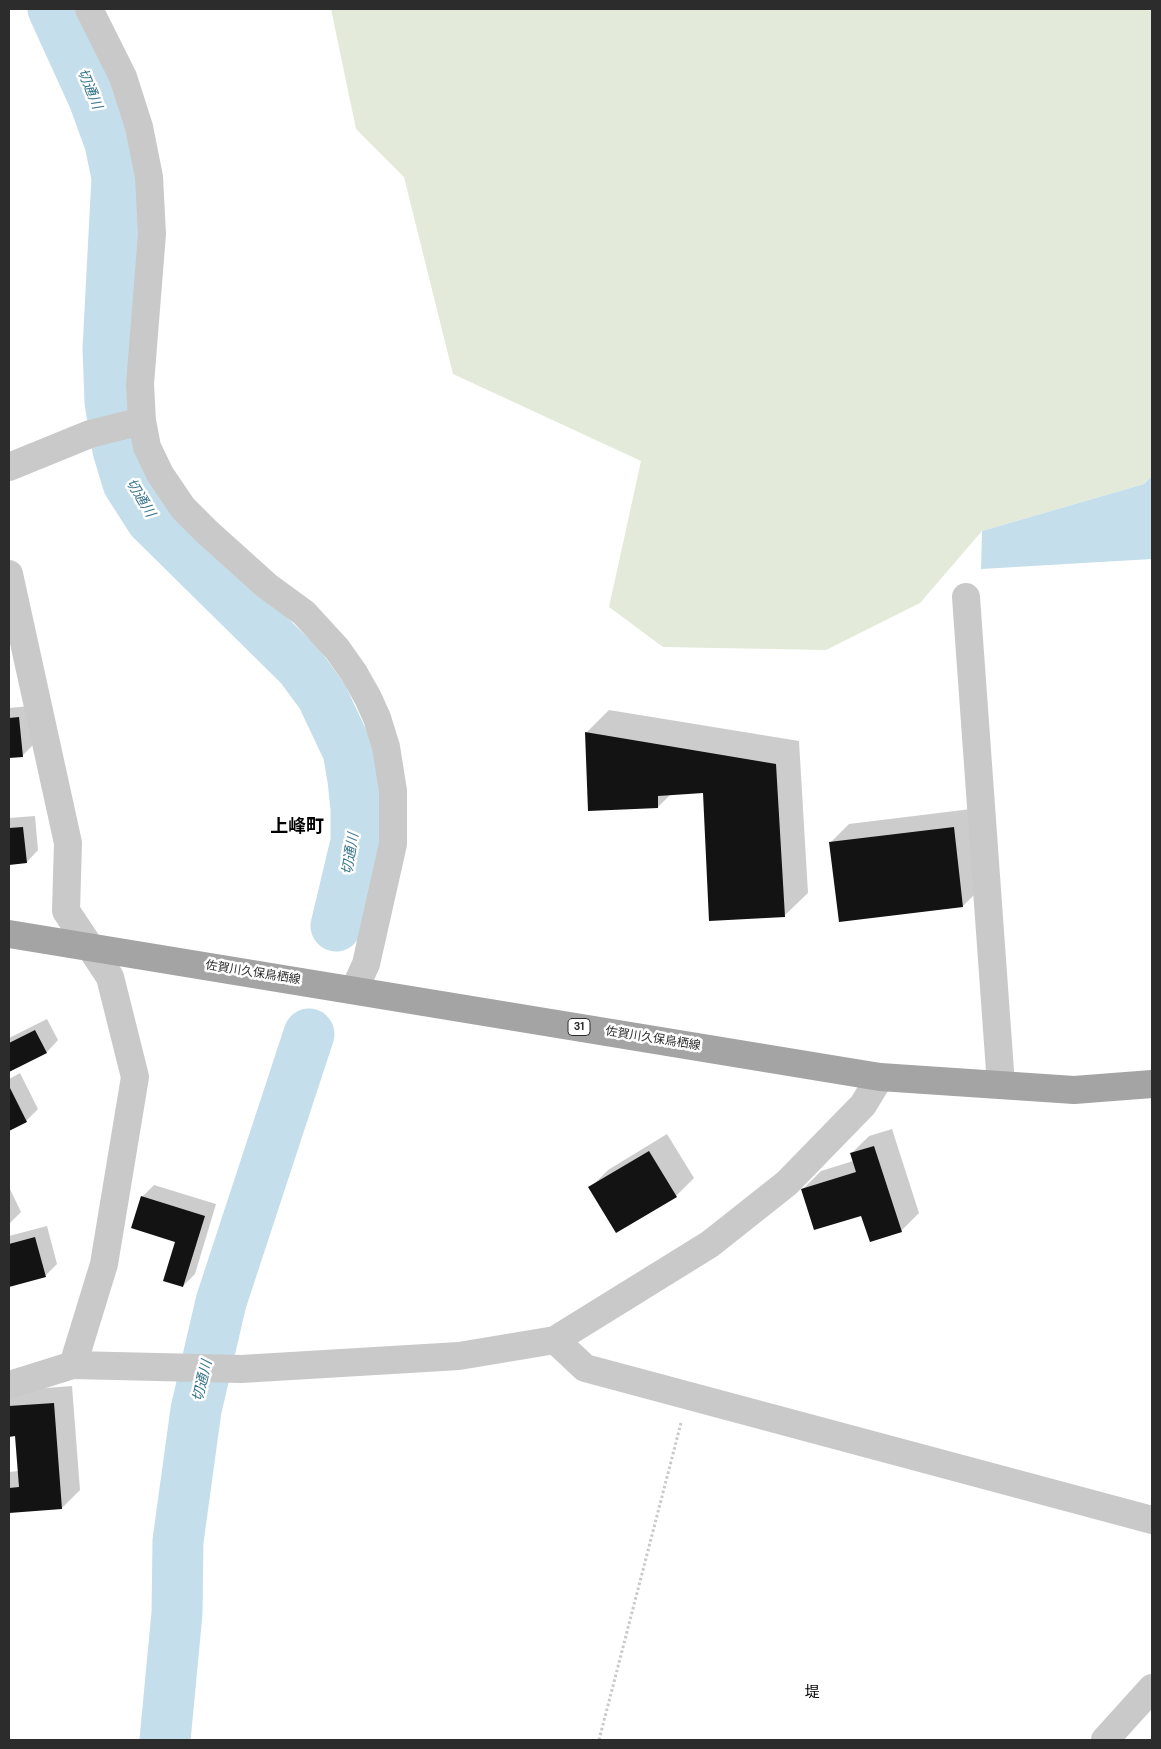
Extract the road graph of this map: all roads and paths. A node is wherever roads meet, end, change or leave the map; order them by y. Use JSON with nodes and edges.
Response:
{"nodes":[{"id":1,"x":89,"y":9,"type":"edge"},
{"id":2,"x":142,"y":421,"type":"junction"},
{"id":3,"x":9,"y":467,"type":"edge"},
{"id":4,"x":9,"y":574,"type":"edge"},
{"id":5,"x":966,"y":597,"type":"dead end"},
{"id":6,"x":9,"y":934,"type":"edge"},
{"id":7,"x":90,"y":947,"type":"junction"},
{"id":8,"x":354,"y":990,"type":"junction"},
{"id":9,"x":880,"y":1077,"type":"junction"},
{"id":10,"x":1152,"y":1084,"type":"edge"},
{"id":11,"x":1001,"y":1085,"type":"junction"},
{"id":12,"x":555,"y":1340,"type":"junction"},
{"id":13,"x":73,"y":1365,"type":"junction"},
{"id":14,"x":9,"y":1385,"type":"edge"},
{"id":15,"x":688,"y":1396,"type":"junction"},
{"id":16,"x":1152,"y":1520,"type":"edge"},
{"id":17,"x":1152,"y":1688,"type":"edge"},
{"id":18,"x":599,"y":1740,"type":"edge"},
{"id":19,"x":1105,"y":1740,"type":"edge"}],
"edges":[{"from":1,"to":2,"type":"street"},
{"from":2,"to":3,"type":"street"},
{"from":2,"to":8,"type":"street"},
{"from":4,"to":7,"type":"street"},
{"from":5,"to":11,"type":"street"},
{"from":6,"to":7,"type":"main road","name":"佐賀川久保鳥栖線","number":"31"},
{"from":7,"to":8,"type":"main road","name":"佐賀川久保鳥栖線","number":"31"},
{"from":7,"to":13,"type":"street"},
{"from":8,"to":9,"type":"main road","name":"佐賀川久保鳥栖線","number":"31"},
{"from":9,"to":11,"type":"main road","name":"佐賀川久保鳥栖線","number":"31"},
{"from":9,"to":12,"type":"street"},
{"from":10,"to":11,"type":"main road","name":"佐賀川久保鳥栖線","number":"31"},
{"from":12,"to":13,"type":"street"},
{"from":12,"to":15,"type":"street"},
{"from":13,"to":14,"type":"street"},
{"from":15,"to":16,"type":"street"},
{"from":15,"to":18,"type":"path"},
{"from":17,"to":19,"type":"street"}]}
